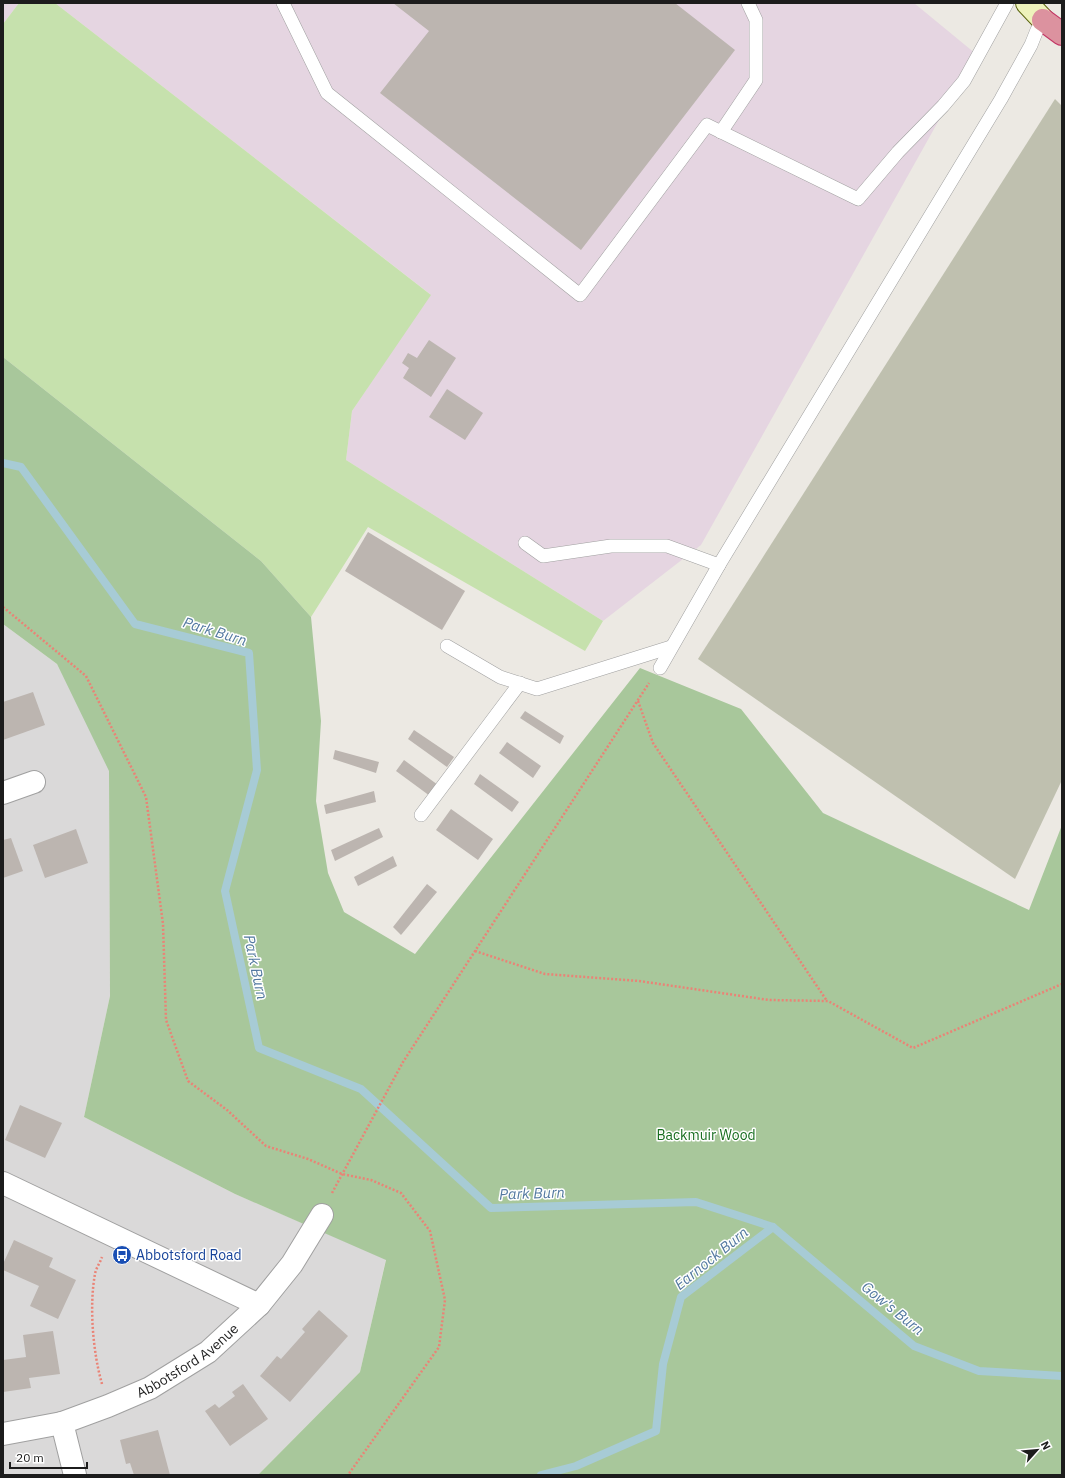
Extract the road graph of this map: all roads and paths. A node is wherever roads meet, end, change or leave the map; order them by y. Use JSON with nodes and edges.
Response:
{"nodes":[{"id":1,"x":283,"y":3,"type":"edge"},
{"id":2,"x":748,"y":3,"type":"edge"},
{"id":3,"x":1007,"y":3,"type":"edge"},
{"id":4,"x":1027,"y":3,"type":"edge"},
{"id":5,"x":1043,"y":20,"type":"junction"},
{"id":6,"x":1062,"y":34,"type":"edge"},
{"id":7,"x":721,"y":132,"type":"junction"},
{"id":8,"x":525,"y":543,"type":"dead end"},
{"id":9,"x":719,"y":565,"type":"junction"},
{"id":10,"x":3,"y":607,"type":"edge"},
{"id":11,"x":446,"y":646,"type":"dead end"},
{"id":12,"x":671,"y":647,"type":"junction"},
{"id":13,"x":660,"y":668,"type":"joint"},
{"id":14,"x":520,"y":683,"type":"junction"},
{"id":15,"x":638,"y":701,"type":"junction"},
{"id":16,"x":34,"y":782,"type":"dead end"},
{"id":17,"x":3,"y":792,"type":"edge"},
{"id":18,"x":421,"y":815,"type":"dead end"},
{"id":19,"x":475,"y":951,"type":"junction"},
{"id":20,"x":1062,"y":984,"type":"edge"},
{"id":21,"x":828,"y":1001,"type":"junction"},
{"id":22,"x":342,"y":1174,"type":"junction"},
{"id":23,"x":3,"y":1183,"type":"edge"},
{"id":24,"x":322,"y":1215,"type":"joint"},
{"id":25,"x":113,"y":1235,"type":"junction"},
{"id":26,"x":259,"y":1305,"type":"junction"},
{"id":27,"x":108,"y":1406,"type":"junction"},
{"id":28,"x":62,"y":1423,"type":"junction"},
{"id":29,"x":3,"y":1434,"type":"edge"},
{"id":30,"x":75,"y":1475,"type":"edge"},
{"id":31,"x":348,"y":1475,"type":"edge"}],
"edges":[{"from":1,"to":7,"type":"lane"},
{"from":2,"to":7,"type":"lane"},
{"from":3,"to":7,"type":"lane"},
{"from":4,"to":5,"type":"main road"},
{"from":5,"to":6,"type":"highway"},
{"from":5,"to":9,"type":"lane"},
{"from":8,"to":9,"type":"lane"},
{"from":9,"to":12,"type":"lane"},
{"from":10,"to":22,"type":"path"},
{"from":11,"to":14,"type":"lane"},
{"from":12,"to":13,"type":"lane"},
{"from":12,"to":14,"type":"lane"},
{"from":13,"to":15,"type":"path"},
{"from":14,"to":18,"type":"lane"},
{"from":15,"to":19,"type":"path"},
{"from":15,"to":21,"type":"path"},
{"from":16,"to":17,"type":"street"},
{"from":19,"to":21,"type":"path"},
{"from":19,"to":22,"type":"path"},
{"from":20,"to":21,"type":"path"},
{"from":22,"to":24,"type":"path"},
{"from":22,"to":31,"type":"path"},
{"from":23,"to":25,"type":"street"},
{"from":24,"to":26,"type":"street","name":"Abbotsford Avenue"},
{"from":25,"to":26,"type":"street"},
{"from":25,"to":27,"type":"path"},
{"from":26,"to":27,"type":"street","name":"Abbotsford Avenue"},
{"from":27,"to":28,"type":"street","name":"Abbotsford Avenue"},
{"from":28,"to":29,"type":"street","name":"Abbotsford Avenue"},
{"from":28,"to":30,"type":"street"}]}
